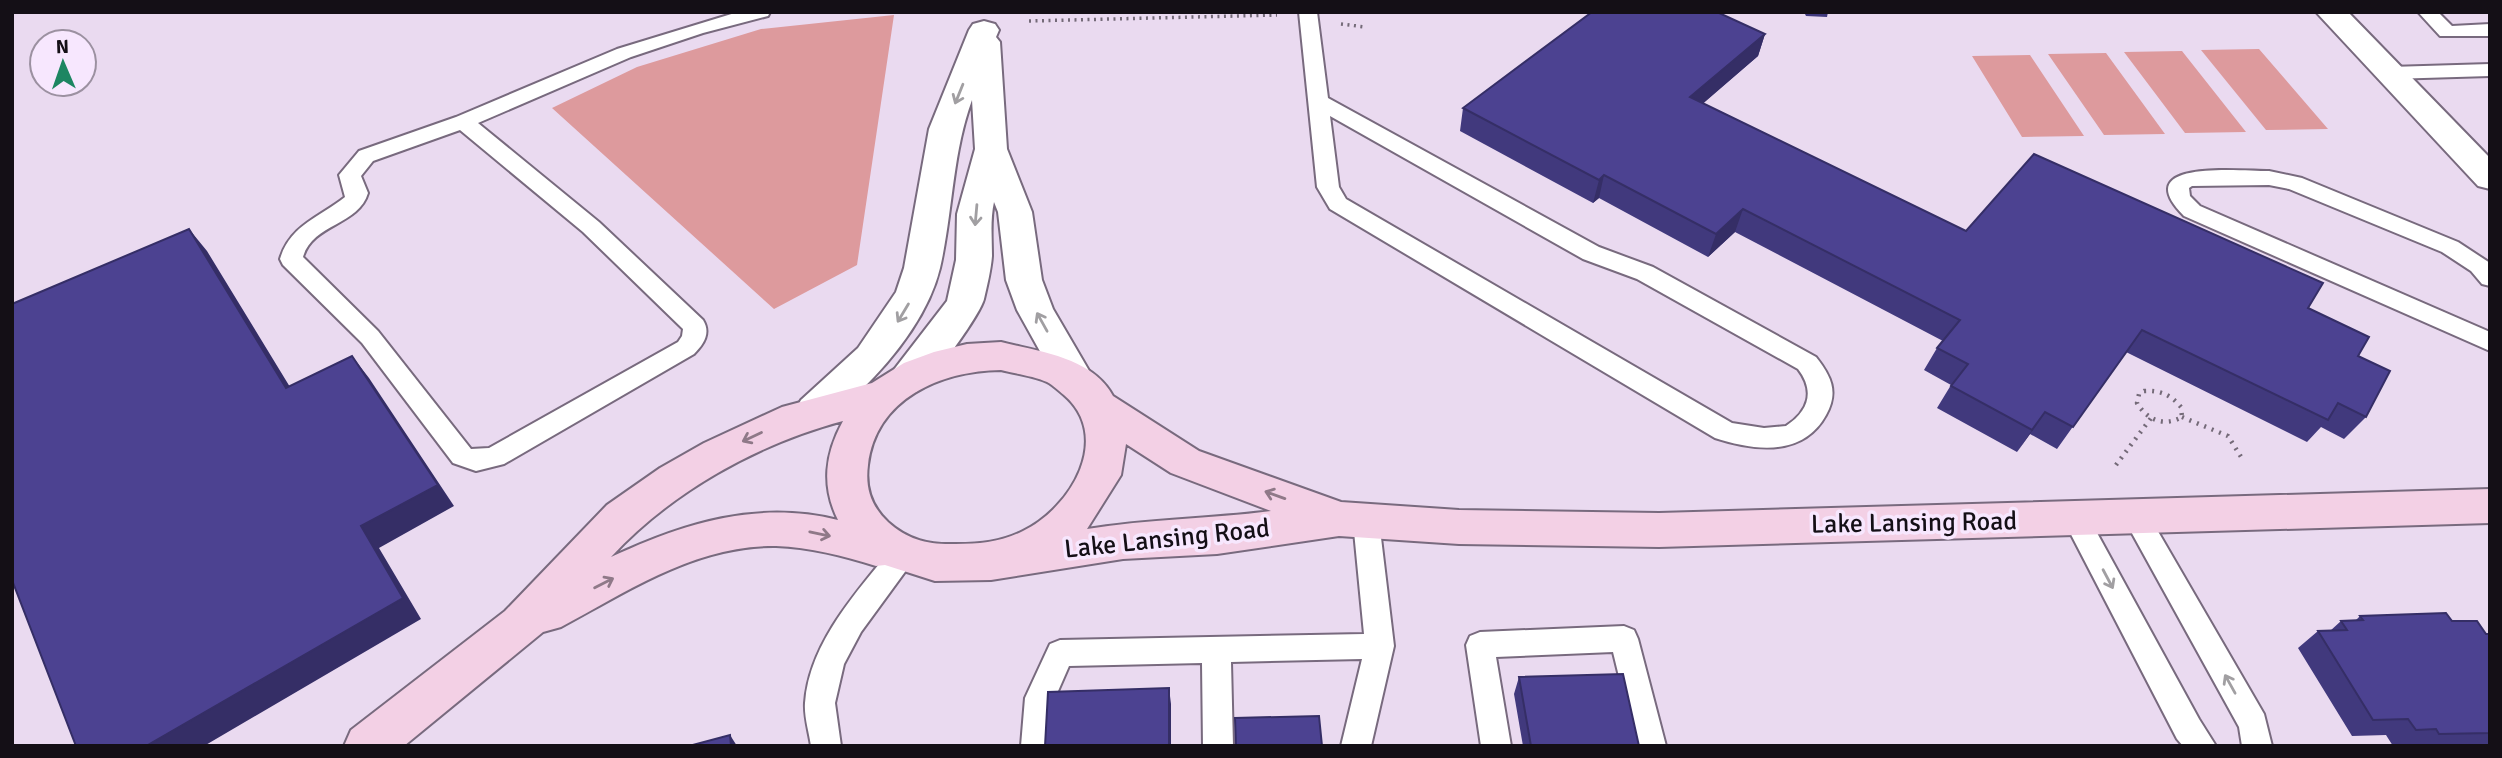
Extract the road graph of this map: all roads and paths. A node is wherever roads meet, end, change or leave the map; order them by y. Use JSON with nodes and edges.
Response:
{"nodes":[{"id":1,"x":761,"y":12,"type":"edge"},
{"id":2,"x":2331,"y":12,"type":"edge"},
{"id":3,"x":2427,"y":12,"type":"edge"},
{"id":4,"x":1309,"y":16,"type":"edge"},
{"id":5,"x":1029,"y":20,"type":"dead end"},
{"id":6,"x":983,"y":21,"type":"edge"},
{"id":7,"x":1365,"y":27,"type":"dead end"},
{"id":8,"x":2490,"y":30,"type":"edge"},
{"id":9,"x":2447,"y":32,"type":"junction"},
{"id":10,"x":2488,"y":71,"type":"edge"},
{"id":11,"x":2390,"y":73,"type":"junction"},
{"id":12,"x":1318,"y":101,"type":"junction"},
{"id":13,"x":463,"y":122,"type":"junction"},
{"id":14,"x":991,"y":149,"type":"junction"},
{"id":15,"x":2490,"y":178,"type":"edge"},
{"id":16,"x":2486,"y":269,"type":"edge"},
{"id":17,"x":2490,"y":342,"type":"edge"},
{"id":18,"x":894,"y":388,"type":"junction"},
{"id":19,"x":1087,"y":394,"type":"junction"},
{"id":20,"x":815,"y":411,"type":"junction"},
{"id":21,"x":2182,"y":417,"type":"junction"},
{"id":22,"x":2151,"y":418,"type":"junction"},
{"id":23,"x":2243,"y":460,"type":"dead end"},
{"id":24,"x":2116,"y":464,"type":"dead end"},
{"id":25,"x":2490,"y":506,"type":"edge"},
{"id":26,"x":2136,"y":517,"type":"junction"},
{"id":27,"x":2076,"y":519,"type":"junction"},
{"id":28,"x":1352,"y":520,"type":"junction"},
{"id":29,"x":896,"y":550,"type":"junction"},
{"id":30,"x":995,"y":561,"type":"junction"},
{"id":31,"x":521,"y":625,"type":"junction"},
{"id":32,"x":1380,"y":646,"type":"junction"},
{"id":33,"x":1216,"y":649,"type":"junction"},
{"id":34,"x":368,"y":746,"type":"edge"},
{"id":35,"x":826,"y":746,"type":"edge"},
{"id":36,"x":1037,"y":746,"type":"edge"},
{"id":37,"x":1217,"y":746,"type":"edge"},
{"id":38,"x":1356,"y":746,"type":"edge"},
{"id":39,"x":1496,"y":746,"type":"edge"},
{"id":40,"x":1651,"y":746,"type":"edge"},
{"id":41,"x":2201,"y":746,"type":"edge"},
{"id":42,"x":2257,"y":746,"type":"edge"}],
"edges":[{"from":1,"to":13,"type":"lane"},
{"from":2,"to":11,"type":"street"},
{"from":3,"to":9,"type":"lane"},
{"from":4,"to":5,"type":"path"},
{"from":4,"to":7,"type":"path"},
{"from":4,"to":12,"type":"lane"},
{"from":6,"to":14,"type":"street"},
{"from":6,"to":20,"type":"street","one_way":true},
{"from":8,"to":9,"type":"lane"},
{"from":9,"to":10,"type":"lane"},
{"from":10,"to":11,"type":"lane"},
{"from":11,"to":15,"type":"street"},
{"from":12,"to":12,"type":"lane"},
{"from":13,"to":13,"type":"lane"},
{"from":14,"to":18,"type":"street","one_way":true},
{"from":19,"to":14,"type":"street","one_way":true},
{"from":16,"to":17,"type":"lane"},
{"from":18,"to":19,"type":"main road"},
{"from":18,"to":20,"type":"main road"},
{"from":18,"to":29,"type":"main road"},
{"from":28,"to":19,"type":"main road","name":"Lake Lansing Road","one_way":true},
{"from":19,"to":30,"type":"main road"},
{"from":20,"to":31,"type":"main road","one_way":true},
{"from":21,"to":22,"type":"path"},
{"from":21,"to":22,"type":"path"},
{"from":21,"to":23,"type":"path"},
{"from":22,"to":24,"type":"path"},
{"from":25,"to":26,"type":"main road","name":"Lake Lansing Road"},
{"from":26,"to":27,"type":"main road","name":"Lake Lansing Road"},
{"from":42,"to":26,"type":"lane","one_way":true},
{"from":27,"to":28,"type":"main road","name":"Lake Lansing Road"},
{"from":27,"to":41,"type":"lane","one_way":true},
{"from":28,"to":30,"type":"main road","name":"Lake Lansing Road"},
{"from":28,"to":32,"type":"lane"},
{"from":29,"to":30,"type":"main road"},
{"from":31,"to":29,"type":"main road","one_way":true},
{"from":29,"to":35,"type":"lane"},
{"from":31,"to":34,"type":"main road"},
{"from":32,"to":33,"type":"lane"},
{"from":32,"to":38,"type":"lane"},
{"from":33,"to":36,"type":"lane"},
{"from":33,"to":37,"type":"lane"},
{"from":39,"to":40,"type":"lane"}]}
